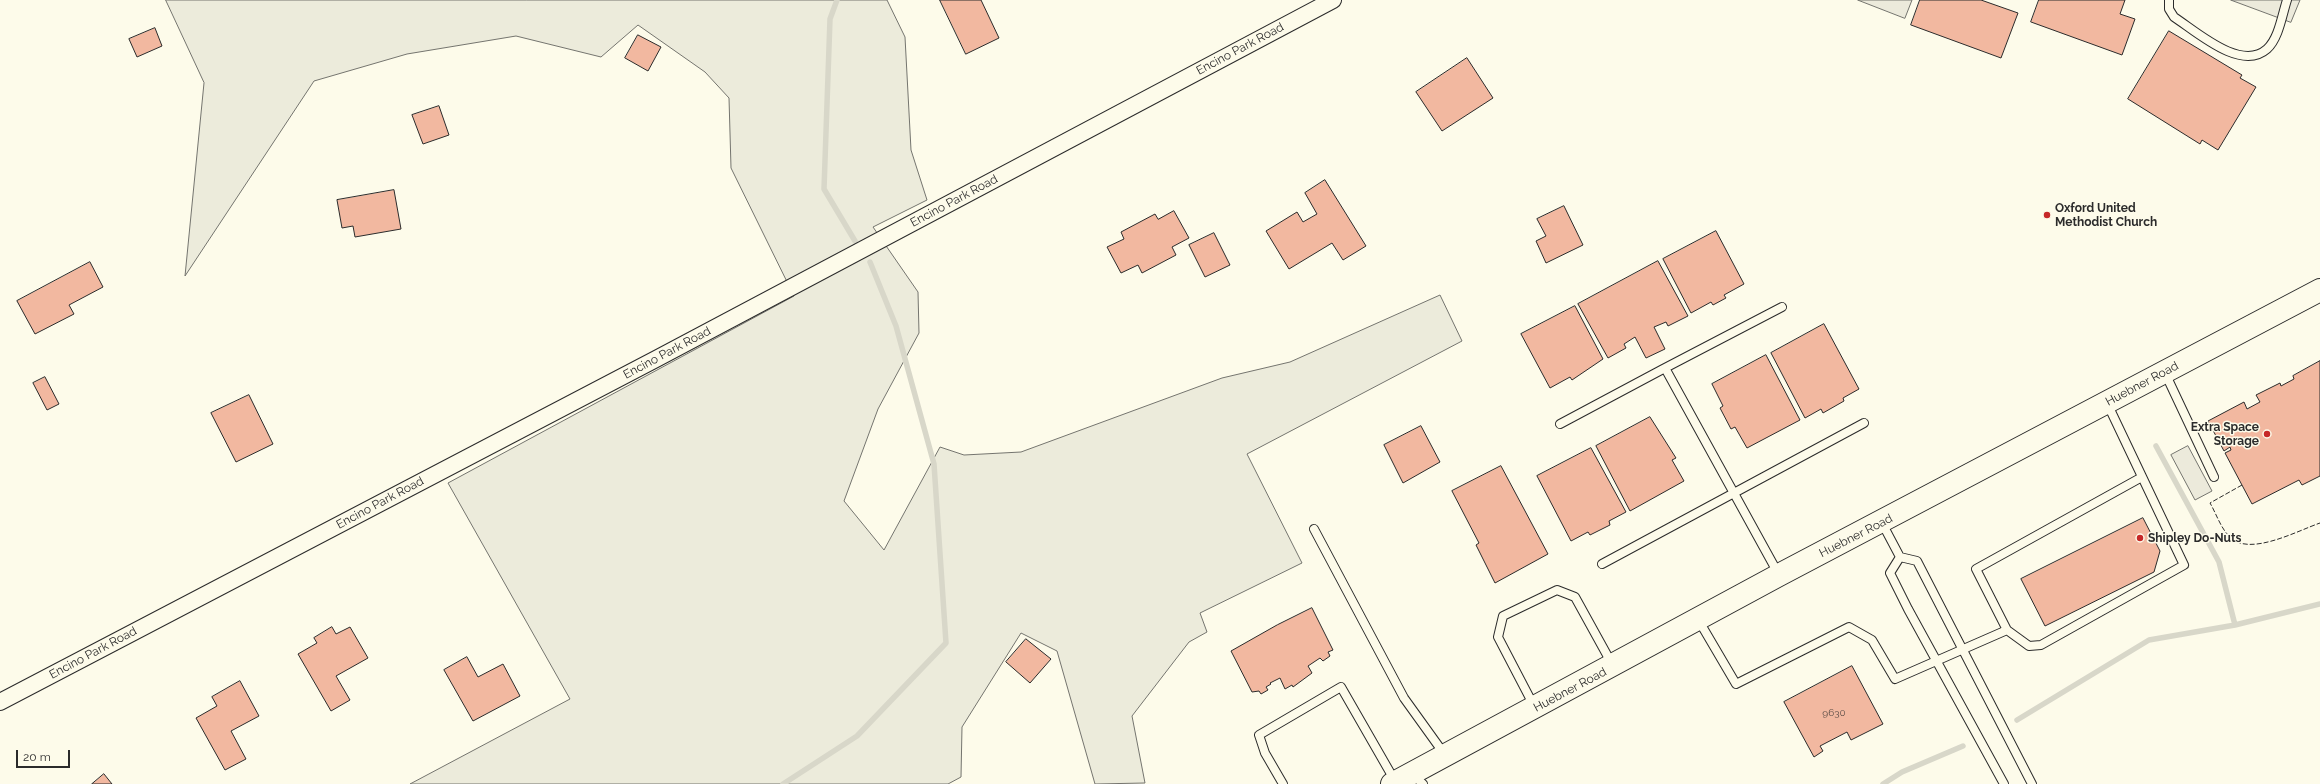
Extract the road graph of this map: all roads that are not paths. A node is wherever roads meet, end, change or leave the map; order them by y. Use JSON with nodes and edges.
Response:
{"nodes":[{"id":1,"x":1333,"y":0,"type":"edge"},
{"id":2,"x":2169,"y":0,"type":"edge"},
{"id":3,"x":2287,"y":0,"type":"edge"},
{"id":4,"x":2320,"y":290,"type":"edge"},
{"id":5,"x":1782,"y":307,"type":"dead end"},
{"id":6,"x":1665,"y":368,"type":"junction"},
{"id":7,"x":2164,"y":372,"type":"junction"},
{"id":8,"x":2107,"y":402,"type":"junction"},
{"id":9,"x":1864,"y":423,"type":"dead end"},
{"id":10,"x":1560,"y":424,"type":"dead end"},
{"id":11,"x":2142,"y":477,"type":"junction"},
{"id":12,"x":2214,"y":477,"type":"dead end"},
{"id":13,"x":1732,"y":494,"type":"junction"},
{"id":14,"x":1882,"y":523,"type":"junction"},
{"id":15,"x":1314,"y":529,"type":"dead end"},
{"id":16,"x":1900,"y":557,"type":"junction"},
{"id":17,"x":1602,"y":564,"type":"dead end"},
{"id":18,"x":1779,"y":575,"type":"junction"},
{"id":19,"x":1699,"y":621,"type":"junction"},
{"id":20,"x":2007,"y":630,"type":"junction"},
{"id":21,"x":1964,"y":649,"type":"junction"},
{"id":22,"x":1936,"y":661,"type":"junction"},
{"id":23,"x":1613,"y":666,"type":"junction"},
{"id":24,"x":0,"y":702,"type":"edge"},
{"id":25,"x":1535,"y":709,"type":"junction"},
{"id":26,"x":1445,"y":756,"type":"junction"},
{"id":27,"x":1407,"y":782,"type":"edge"},
{"id":28,"x":1283,"y":784,"type":"edge"},
{"id":29,"x":2004,"y":784,"type":"edge"},
{"id":30,"x":2032,"y":784,"type":"edge"}],
"edges":[{"from":1,"to":24,"type":"street","name":"Encino Park Road"},
{"from":2,"to":3,"type":"lane"},
{"from":4,"to":7,"type":"main road","name":"Huebner Road"},
{"from":5,"to":6,"type":"lane"},
{"from":6,"to":10,"type":"lane"},
{"from":6,"to":13,"type":"lane"},
{"from":7,"to":8,"type":"main road","name":"Huebner Road"},
{"from":7,"to":12,"type":"lane"},
{"from":8,"to":11,"type":"lane"},
{"from":8,"to":14,"type":"main road","name":"Huebner Road"},
{"from":9,"to":13,"type":"lane"},
{"from":11,"to":20,"type":"lane"},
{"from":11,"to":20,"type":"lane"},
{"from":13,"to":17,"type":"lane"},
{"from":13,"to":18,"type":"lane"},
{"from":14,"to":16,"type":"lane"},
{"from":14,"to":18,"type":"main road","name":"Huebner Road"},
{"from":15,"to":26,"type":"lane"},
{"from":16,"to":21,"type":"lane"},
{"from":16,"to":22,"type":"lane"},
{"from":18,"to":19,"type":"main road","name":"Huebner Road"},
{"from":19,"to":22,"type":"lane"},
{"from":19,"to":23,"type":"main road","name":"Huebner Road"},
{"from":20,"to":21,"type":"lane"},
{"from":21,"to":22,"type":"lane"},
{"from":21,"to":30,"type":"lane"},
{"from":22,"to":29,"type":"lane"},
{"from":23,"to":25,"type":"main road","name":"Huebner Road"},
{"from":23,"to":25,"type":"lane"},
{"from":25,"to":26,"type":"main road","name":"Huebner Road"},
{"from":26,"to":27,"type":"main road","name":"Huebner Road"},
{"from":27,"to":28,"type":"lane"}]}
